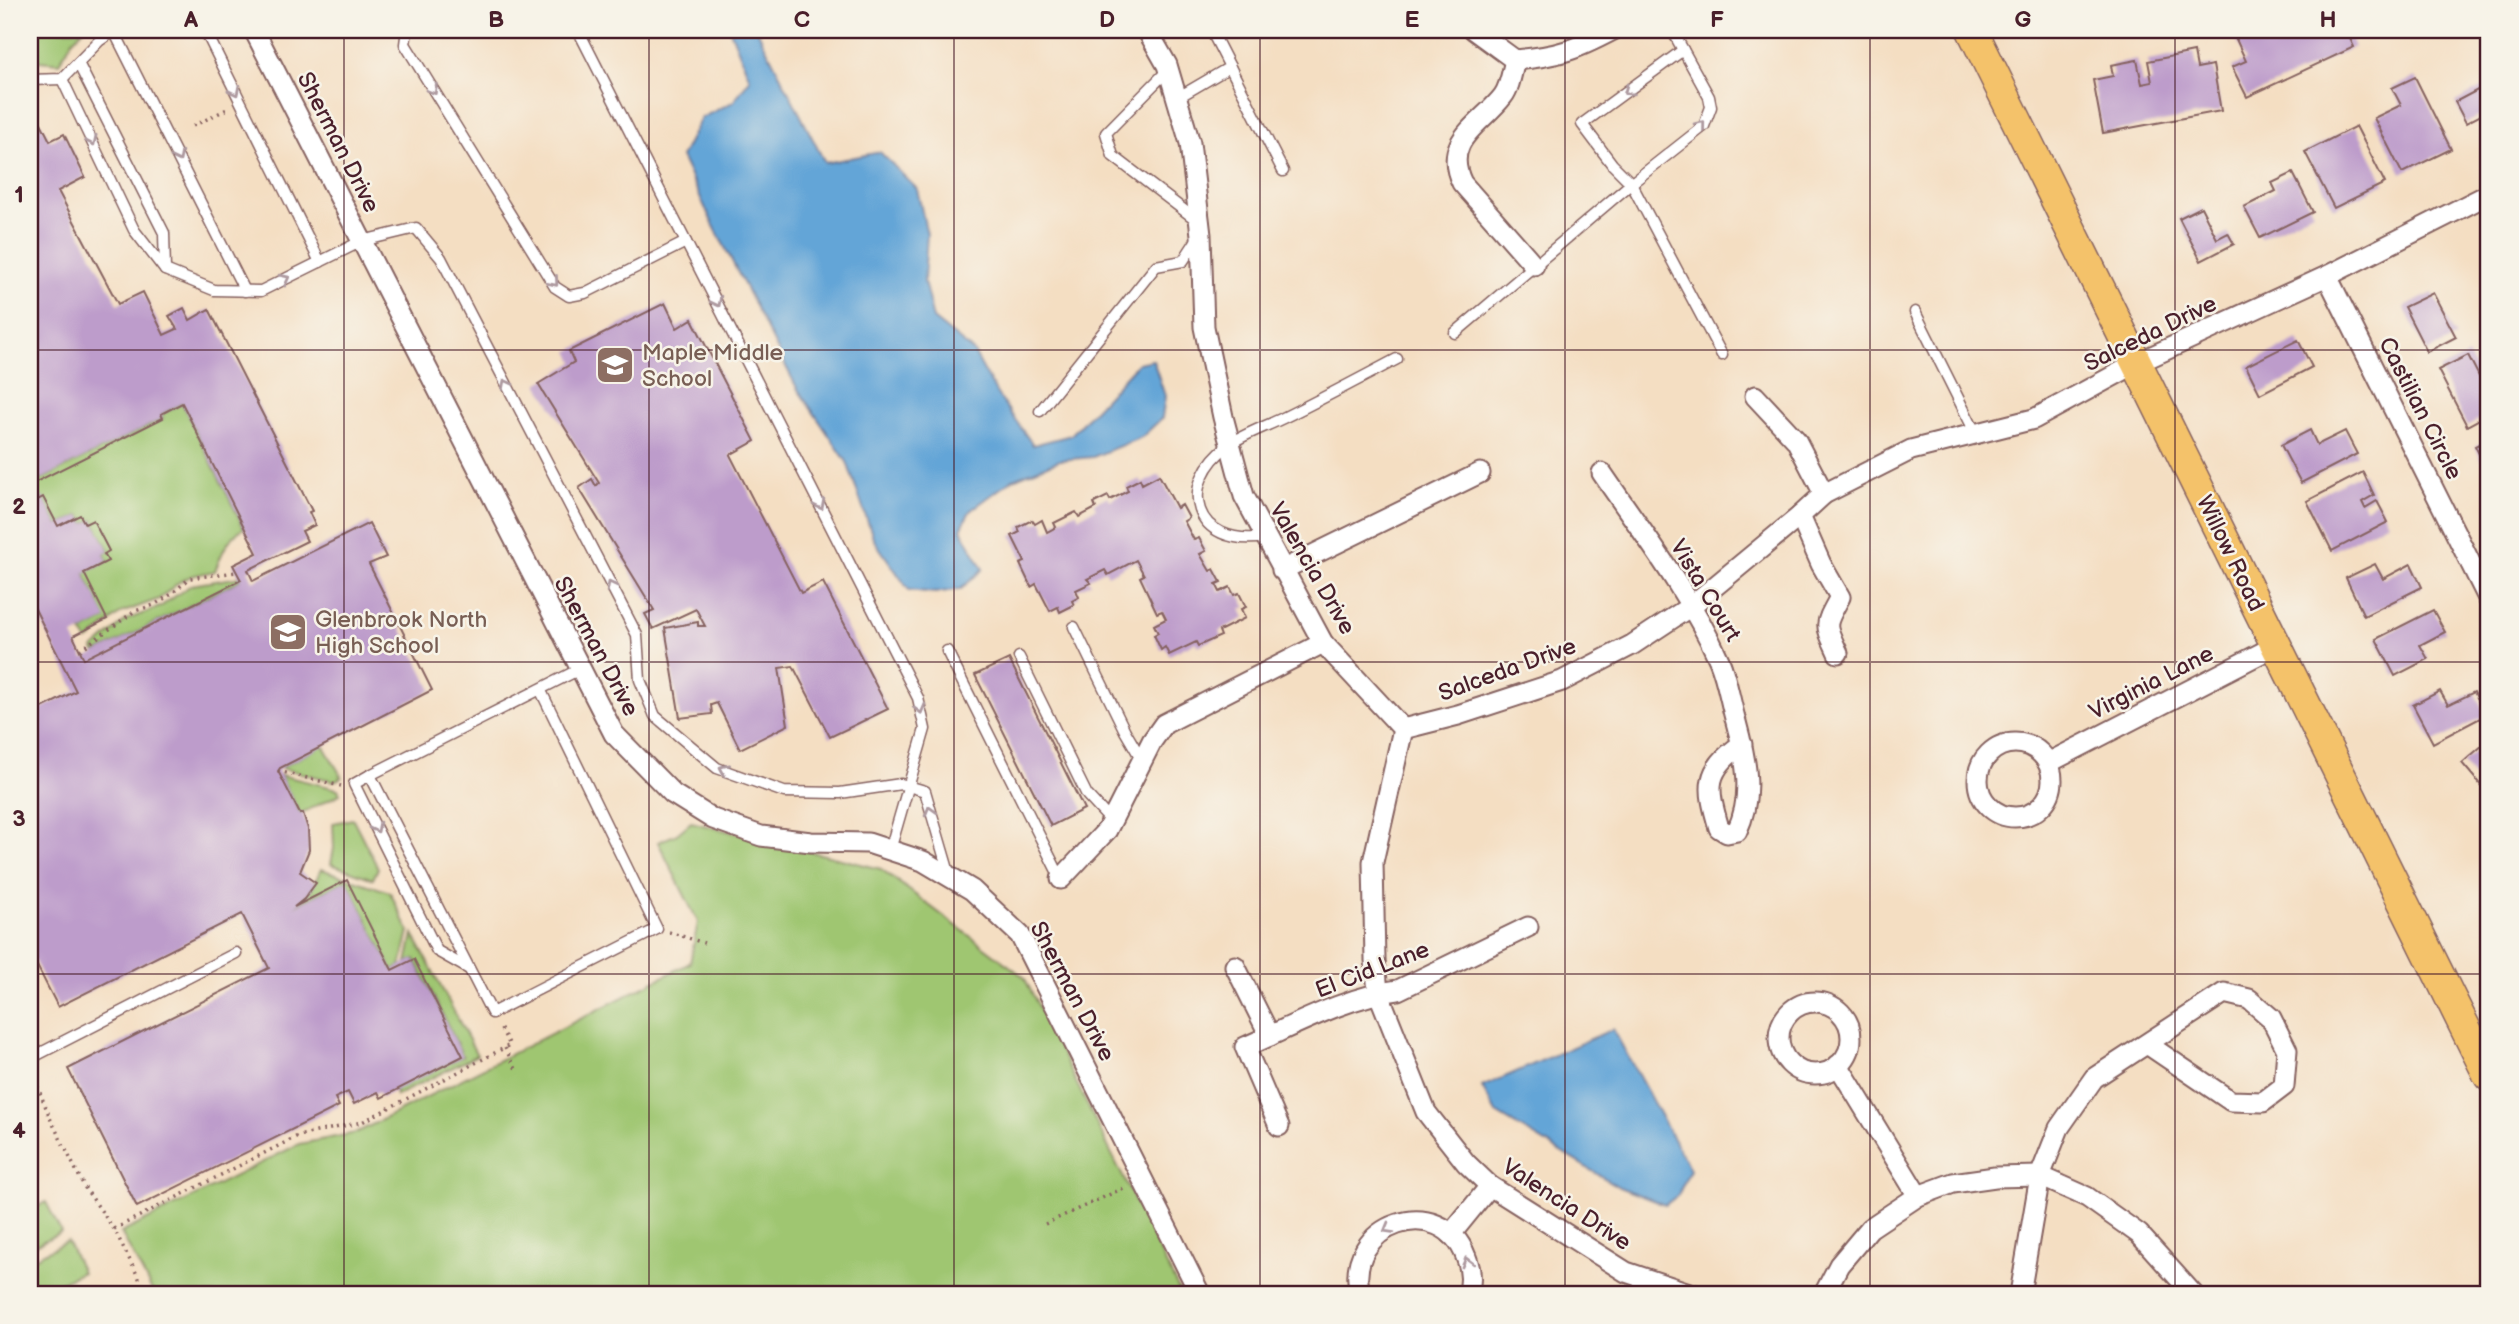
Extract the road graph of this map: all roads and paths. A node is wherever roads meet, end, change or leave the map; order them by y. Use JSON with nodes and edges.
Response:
{"nodes":[{"id":1,"x":115,"y":30,"type":"edge"},
{"id":2,"x":205,"y":30,"type":"edge"},
{"id":3,"x":254,"y":30,"type":"edge"},
{"id":4,"x":407,"y":30,"type":"edge"},
{"id":5,"x":578,"y":30,"type":"edge"},
{"id":6,"x":1147,"y":30,"type":"edge"},
{"id":7,"x":1211,"y":30,"type":"edge"},
{"id":8,"x":1474,"y":30,"type":"edge"},
{"id":9,"x":1613,"y":30,"type":"edge"},
{"id":10,"x":1672,"y":30,"type":"edge"},
{"id":11,"x":1972,"y":30,"type":"edge"},
{"id":12,"x":1684,"y":50,"type":"junction"},
{"id":13,"x":1515,"y":60,"type":"junction"},
{"id":14,"x":78,"y":63,"type":"junction"},
{"id":15,"x":1230,"y":67,"type":"junction"},
{"id":16,"x":1169,"y":70,"type":"junction"},
{"id":17,"x":62,"y":79,"type":"junction"},
{"id":18,"x":30,"y":80,"type":"edge"},
{"id":19,"x":1177,"y":98,"type":"junction"},
{"id":20,"x":241,"y":102,"type":"junction"},
{"id":21,"x":193,"y":126,"type":"dead end"},
{"id":22,"x":1283,"y":171,"type":"dead end"},
{"id":23,"x":1631,"y":183,"type":"junction"},
{"id":24,"x":2489,"y":194,"type":"edge"},
{"id":25,"x":1200,"y":228,"type":"junction"},
{"id":26,"x":362,"y":241,"type":"junction"},
{"id":27,"x":686,"y":242,"type":"junction"},
{"id":28,"x":320,"y":262,"type":"junction"},
{"id":29,"x":1534,"y":265,"type":"junction"},
{"id":30,"x":165,"y":270,"type":"junction"},
{"id":31,"x":2327,"y":276,"type":"junction"},
{"id":32,"x":245,"y":291,"type":"junction"},
{"id":33,"x":1915,"y":312,"type":"dead end"},
{"id":34,"x":1455,"y":333,"type":"dead end"},
{"id":35,"x":1722,"y":355,"type":"dead end"},
{"id":36,"x":1397,"y":359,"type":"dead end"},
{"id":37,"x":2137,"y":363,"type":"junction"},
{"id":38,"x":1755,"y":396,"type":"dead end"},
{"id":39,"x":1040,"y":411,"type":"dead end"},
{"id":40,"x":1976,"y":435,"type":"junction"},
{"id":41,"x":1230,"y":444,"type":"junction"},
{"id":42,"x":1480,"y":473,"type":"dead end"},
{"id":43,"x":1602,"y":473,"type":"dead end"},
{"id":44,"x":1824,"y":494,"type":"junction"},
{"id":45,"x":1800,"y":516,"type":"junction"},
{"id":46,"x":1265,"y":537,"type":"junction"},
{"id":47,"x":1282,"y":570,"type":"junction"},
{"id":48,"x":2482,"y":570,"type":"edge"},
{"id":49,"x":237,"y":572,"type":"dead end"},
{"id":50,"x":2489,"y":600,"type":"edge"},
{"id":51,"x":1690,"y":606,"type":"junction"},
{"id":52,"x":1074,"y":627,"type":"dead end"},
{"id":53,"x":1323,"y":643,"type":"junction"},
{"id":54,"x":2277,"y":645,"type":"junction"},
{"id":55,"x":80,"y":650,"type":"dead end"},
{"id":56,"x":947,"y":651,"type":"dead end"},
{"id":57,"x":1838,"y":653,"type":"dead end"},
{"id":58,"x":1019,"y":657,"type":"dead end"},
{"id":59,"x":580,"y":669,"type":"junction"},
{"id":60,"x":540,"y":689,"type":"junction"},
{"id":61,"x":1403,"y":729,"type":"junction"},
{"id":62,"x":1742,"y":744,"type":"dead end"},
{"id":63,"x":1142,"y":760,"type":"junction"},
{"id":64,"x":2048,"y":763,"type":"dead end"},
{"id":65,"x":278,"y":771,"type":"dead end"},
{"id":66,"x":370,"y":775,"type":"junction"},
{"id":67,"x":341,"y":786,"type":"dead end"},
{"id":68,"x":909,"y":787,"type":"junction"},
{"id":69,"x":1111,"y":821,"type":"junction"},
{"id":70,"x":890,"y":850,"type":"junction"},
{"id":71,"x":950,"y":877,"type":"junction"},
{"id":72,"x":1061,"y":879,"type":"joint"},
{"id":73,"x":1528,"y":927,"type":"dead end"},
{"id":74,"x":657,"y":929,"type":"junction"},
{"id":75,"x":704,"y":943,"type":"dead end"},
{"id":76,"x":236,"y":953,"type":"dead end"},
{"id":77,"x":1235,"y":966,"type":"dead end"},
{"id":78,"x":470,"y":969,"type":"junction"},
{"id":79,"x":1378,"y":992,"type":"junction"},
{"id":80,"x":492,"y":1013,"type":"junction"},
{"id":81,"x":1270,"y":1036,"type":"junction"},
{"id":82,"x":2147,"y":1044,"type":"junction"},
{"id":83,"x":505,"y":1048,"type":"junction"},
{"id":84,"x":30,"y":1055,"type":"edge"},
{"id":85,"x":1838,"y":1065,"type":"dead end"},
{"id":86,"x":30,"y":1066,"type":"edge"},
{"id":87,"x":516,"y":1069,"type":"dead end"},
{"id":88,"x":2489,"y":1076,"type":"edge"},
{"id":89,"x":1279,"y":1126,"type":"dead end"},
{"id":90,"x":2040,"y":1177,"type":"junction"},
{"id":91,"x":1143,"y":1179,"type":"junction"},
{"id":92,"x":1490,"y":1186,"type":"junction"},
{"id":93,"x":1918,"y":1196,"type":"junction"},
{"id":94,"x":1045,"y":1224,"type":"dead end"},
{"id":95,"x":114,"y":1229,"type":"junction"},
{"id":96,"x":1451,"y":1234,"type":"junction"},
{"id":97,"x":148,"y":1294,"type":"edge"},
{"id":98,"x":1200,"y":1294,"type":"edge"},
{"id":99,"x":1360,"y":1294,"type":"edge"},
{"id":100,"x":1468,"y":1294,"type":"edge"},
{"id":101,"x":1692,"y":1294,"type":"edge"},
{"id":102,"x":1824,"y":1294,"type":"edge"},
{"id":103,"x":2020,"y":1294,"type":"edge"},
{"id":104,"x":2193,"y":1294,"type":"edge"}],
"edges":[{"from":1,"to":14,"type":"lane"},
{"from":1,"to":32,"type":"lane","one_way":true},
{"from":2,"to":20,"type":"lane","one_way":true},
{"from":3,"to":26,"type":"street","name":"Sherman Drive"},
{"from":4,"to":27,"type":"lane","one_way":true},
{"from":5,"to":27,"type":"lane"},
{"from":6,"to":16,"type":"street","name":"Valencia Drive"},
{"from":7,"to":15,"type":"lane"},
{"from":8,"to":13,"type":"street"},
{"from":9,"to":13,"type":"street"},
{"from":10,"to":12,"type":"lane"},
{"from":11,"to":37,"type":"main road","name":"Willow Road"},
{"from":23,"to":12,"type":"lane","one_way":true},
{"from":12,"to":23,"type":"lane","one_way":true},
{"from":13,"to":29,"type":"street"},
{"from":14,"to":17,"type":"lane"},
{"from":14,"to":30,"type":"lane"},
{"from":15,"to":19,"type":"lane"},
{"from":15,"to":22,"type":"lane"},
{"from":16,"to":19,"type":"street","name":"Valencia Drive"},
{"from":16,"to":25,"type":"lane"},
{"from":17,"to":18,"type":"lane"},
{"from":17,"to":30,"type":"lane","one_way":true},
{"from":19,"to":25,"type":"street","name":"Valencia Drive"},
{"from":20,"to":21,"type":"path"},
{"from":20,"to":28,"type":"lane"},
{"from":23,"to":29,"type":"lane"},
{"from":23,"to":35,"type":"lane"},
{"from":24,"to":31,"type":"street","name":"Salceda Drive"},
{"from":25,"to":39,"type":"lane"},
{"from":25,"to":41,"type":"street","name":"Valencia Drive"},
{"from":26,"to":28,"type":"lane"},
{"from":26,"to":59,"type":"street","name":"Sherman Drive"},
{"from":68,"to":26,"type":"lane","one_way":true},
{"from":27,"to":68,"type":"lane","one_way":true},
{"from":32,"to":28,"type":"lane","one_way":true},
{"from":29,"to":34,"type":"lane"},
{"from":30,"to":32,"type":"lane"},
{"from":31,"to":37,"type":"street","name":"Salceda Drive"},
{"from":31,"to":48,"type":"street","name":"Castilian Circle"},
{"from":33,"to":40,"type":"lane"},
{"from":36,"to":41,"type":"lane"},
{"from":37,"to":40,"type":"street","name":"Salceda Drive"},
{"from":37,"to":54,"type":"main road","name":"Willow Road"},
{"from":38,"to":44,"type":"street"},
{"from":40,"to":44,"type":"street","name":"Salceda Drive"},
{"from":41,"to":46,"type":"street","name":"Valencia Drive"},
{"from":41,"to":46,"type":"lane"},
{"from":42,"to":47,"type":"street"},
{"from":43,"to":51,"type":"street","name":"Vista Court"},
{"from":44,"to":45,"type":"street","name":"Salceda Drive"},
{"from":45,"to":51,"type":"street","name":"Salceda Drive"},
{"from":45,"to":57,"type":"street"},
{"from":46,"to":47,"type":"street","name":"Valencia Drive"},
{"from":47,"to":53,"type":"street","name":"Valencia Drive"},
{"from":48,"to":50,"type":"street","name":"Castilian Circle"},
{"from":49,"to":55,"type":"path"},
{"from":51,"to":61,"type":"street","name":"Salceda Drive"},
{"from":51,"to":62,"type":"street","name":"Vista Court"},
{"from":52,"to":63,"type":"lane"},
{"from":53,"to":61,"type":"street","name":"Valencia Drive"},
{"from":53,"to":63,"type":"street"},
{"from":54,"to":64,"type":"street","name":"Virginia Lane"},
{"from":54,"to":88,"type":"main road","name":"Willow Road"},
{"from":56,"to":72,"type":"lane"},
{"from":58,"to":69,"type":"lane"},
{"from":59,"to":60,"type":"lane"},
{"from":59,"to":70,"type":"street","name":"Sherman Drive"},
{"from":60,"to":66,"type":"lane"},
{"from":60,"to":74,"type":"lane"},
{"from":61,"to":79,"type":"street","name":"Valencia Drive"},
{"from":63,"to":69,"type":"street"},
{"from":65,"to":67,"type":"path"},
{"from":66,"to":78,"type":"lane"},
{"from":66,"to":78,"type":"lane","one_way":true},
{"from":68,"to":70,"type":"lane"},
{"from":71,"to":68,"type":"lane","one_way":true},
{"from":69,"to":72,"type":"street"},
{"from":70,"to":71,"type":"street","name":"Sherman Drive"},
{"from":71,"to":91,"type":"street","name":"Sherman Drive"},
{"from":73,"to":79,"type":"street","name":"El Cid Lane"},
{"from":74,"to":75,"type":"path"},
{"from":74,"to":80,"type":"lane"},
{"from":76,"to":84,"type":"lane"},
{"from":77,"to":81,"type":"street"},
{"from":78,"to":80,"type":"lane"},
{"from":79,"to":81,"type":"street","name":"El Cid Lane"},
{"from":79,"to":92,"type":"street","name":"Valencia Drive"},
{"from":80,"to":83,"type":"path"},
{"from":81,"to":89,"type":"street","name":"El Cid Lane"},
{"from":82,"to":82,"type":"street"},
{"from":82,"to":90,"type":"street"},
{"from":83,"to":87,"type":"path"},
{"from":83,"to":95,"type":"path"},
{"from":85,"to":93,"type":"street"},
{"from":86,"to":95,"type":"path"},
{"from":90,"to":93,"type":"street"},
{"from":90,"to":103,"type":"street"},
{"from":90,"to":104,"type":"street"},
{"from":91,"to":94,"type":"path"},
{"from":91,"to":98,"type":"street","name":"Sherman Drive"},
{"from":92,"to":96,"type":"street"},
{"from":92,"to":101,"type":"street","name":"Valencia Drive"},
{"from":93,"to":102,"type":"street"},
{"from":95,"to":97,"type":"path"},
{"from":96,"to":99,"type":"street","one_way":true},
{"from":100,"to":96,"type":"street","one_way":true}]}
